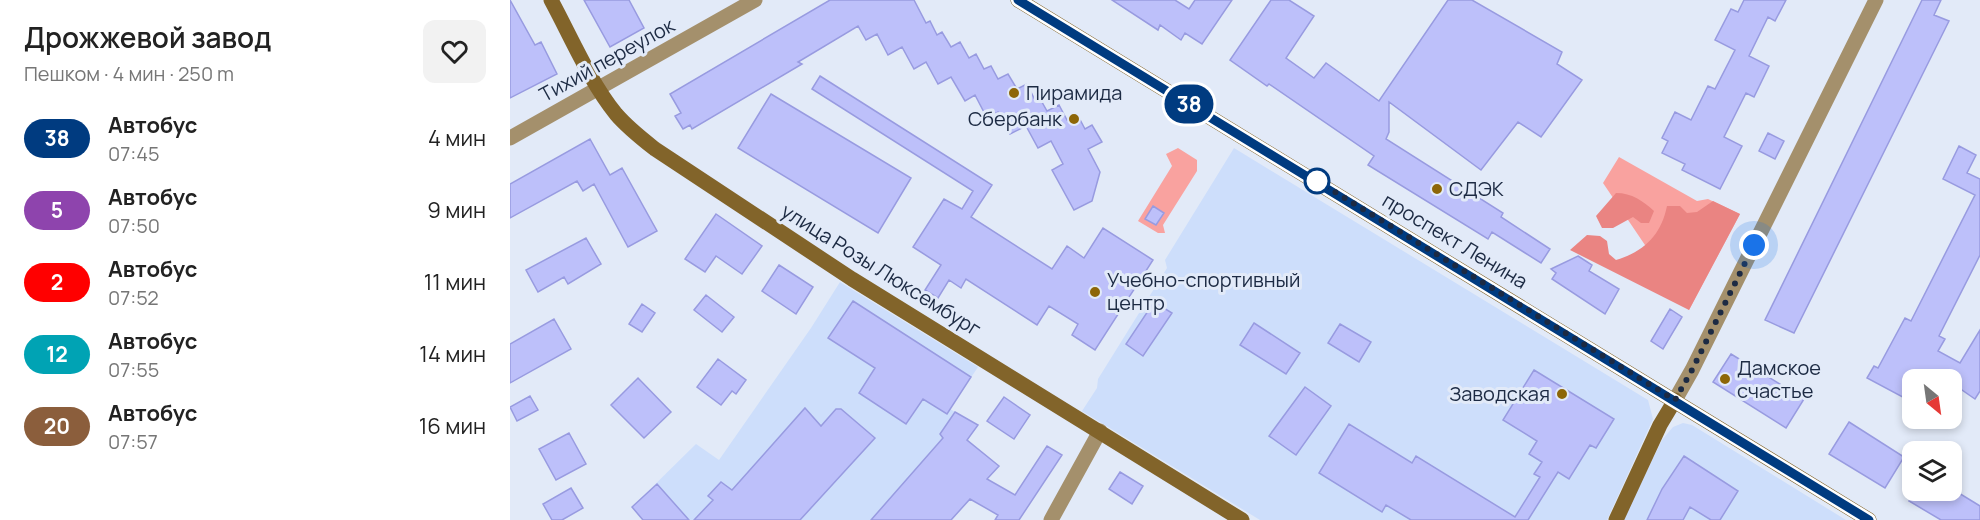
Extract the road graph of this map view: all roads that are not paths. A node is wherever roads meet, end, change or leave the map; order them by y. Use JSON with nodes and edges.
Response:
{"nodes":[{"id":1,"x":550,"y":0,"type":"edge"},
{"id":2,"x":755,"y":0,"type":"edge"},
{"id":3,"x":1018,"y":0,"type":"edge"},
{"id":4,"x":1876,"y":0,"type":"edge"},
{"id":5,"x":600,"y":88,"type":"junction"},
{"id":6,"x":510,"y":138,"type":"edge"},
{"id":7,"x":1675,"y":400,"type":"junction"},
{"id":8,"x":1100,"y":431,"type":"junction"},
{"id":9,"x":1051,"y":520,"type":"edge"},
{"id":10,"x":1242,"y":520,"type":"edge"},
{"id":11,"x":1616,"y":520,"type":"edge"},
{"id":12,"x":1869,"y":520,"type":"edge"}],
"edges":[{"from":1,"to":5,"type":"street","name":"улица Розы Люксембург"},
{"from":2,"to":5,"type":"street","name":"Тихий переулок"},
{"from":3,"to":7,"type":"street","name":"проспект Ленина"},
{"from":4,"to":7,"type":"street"},
{"from":5,"to":6,"type":"street","name":"Тихий переулок"},
{"from":5,"to":8,"type":"street","name":"улица Розы Люксембург"},
{"from":7,"to":11,"type":"street"},
{"from":7,"to":12,"type":"street","name":"проспект Ленина"},
{"from":8,"to":9,"type":"street"},
{"from":8,"to":10,"type":"street","name":"улица Розы Люксембург"}]}
